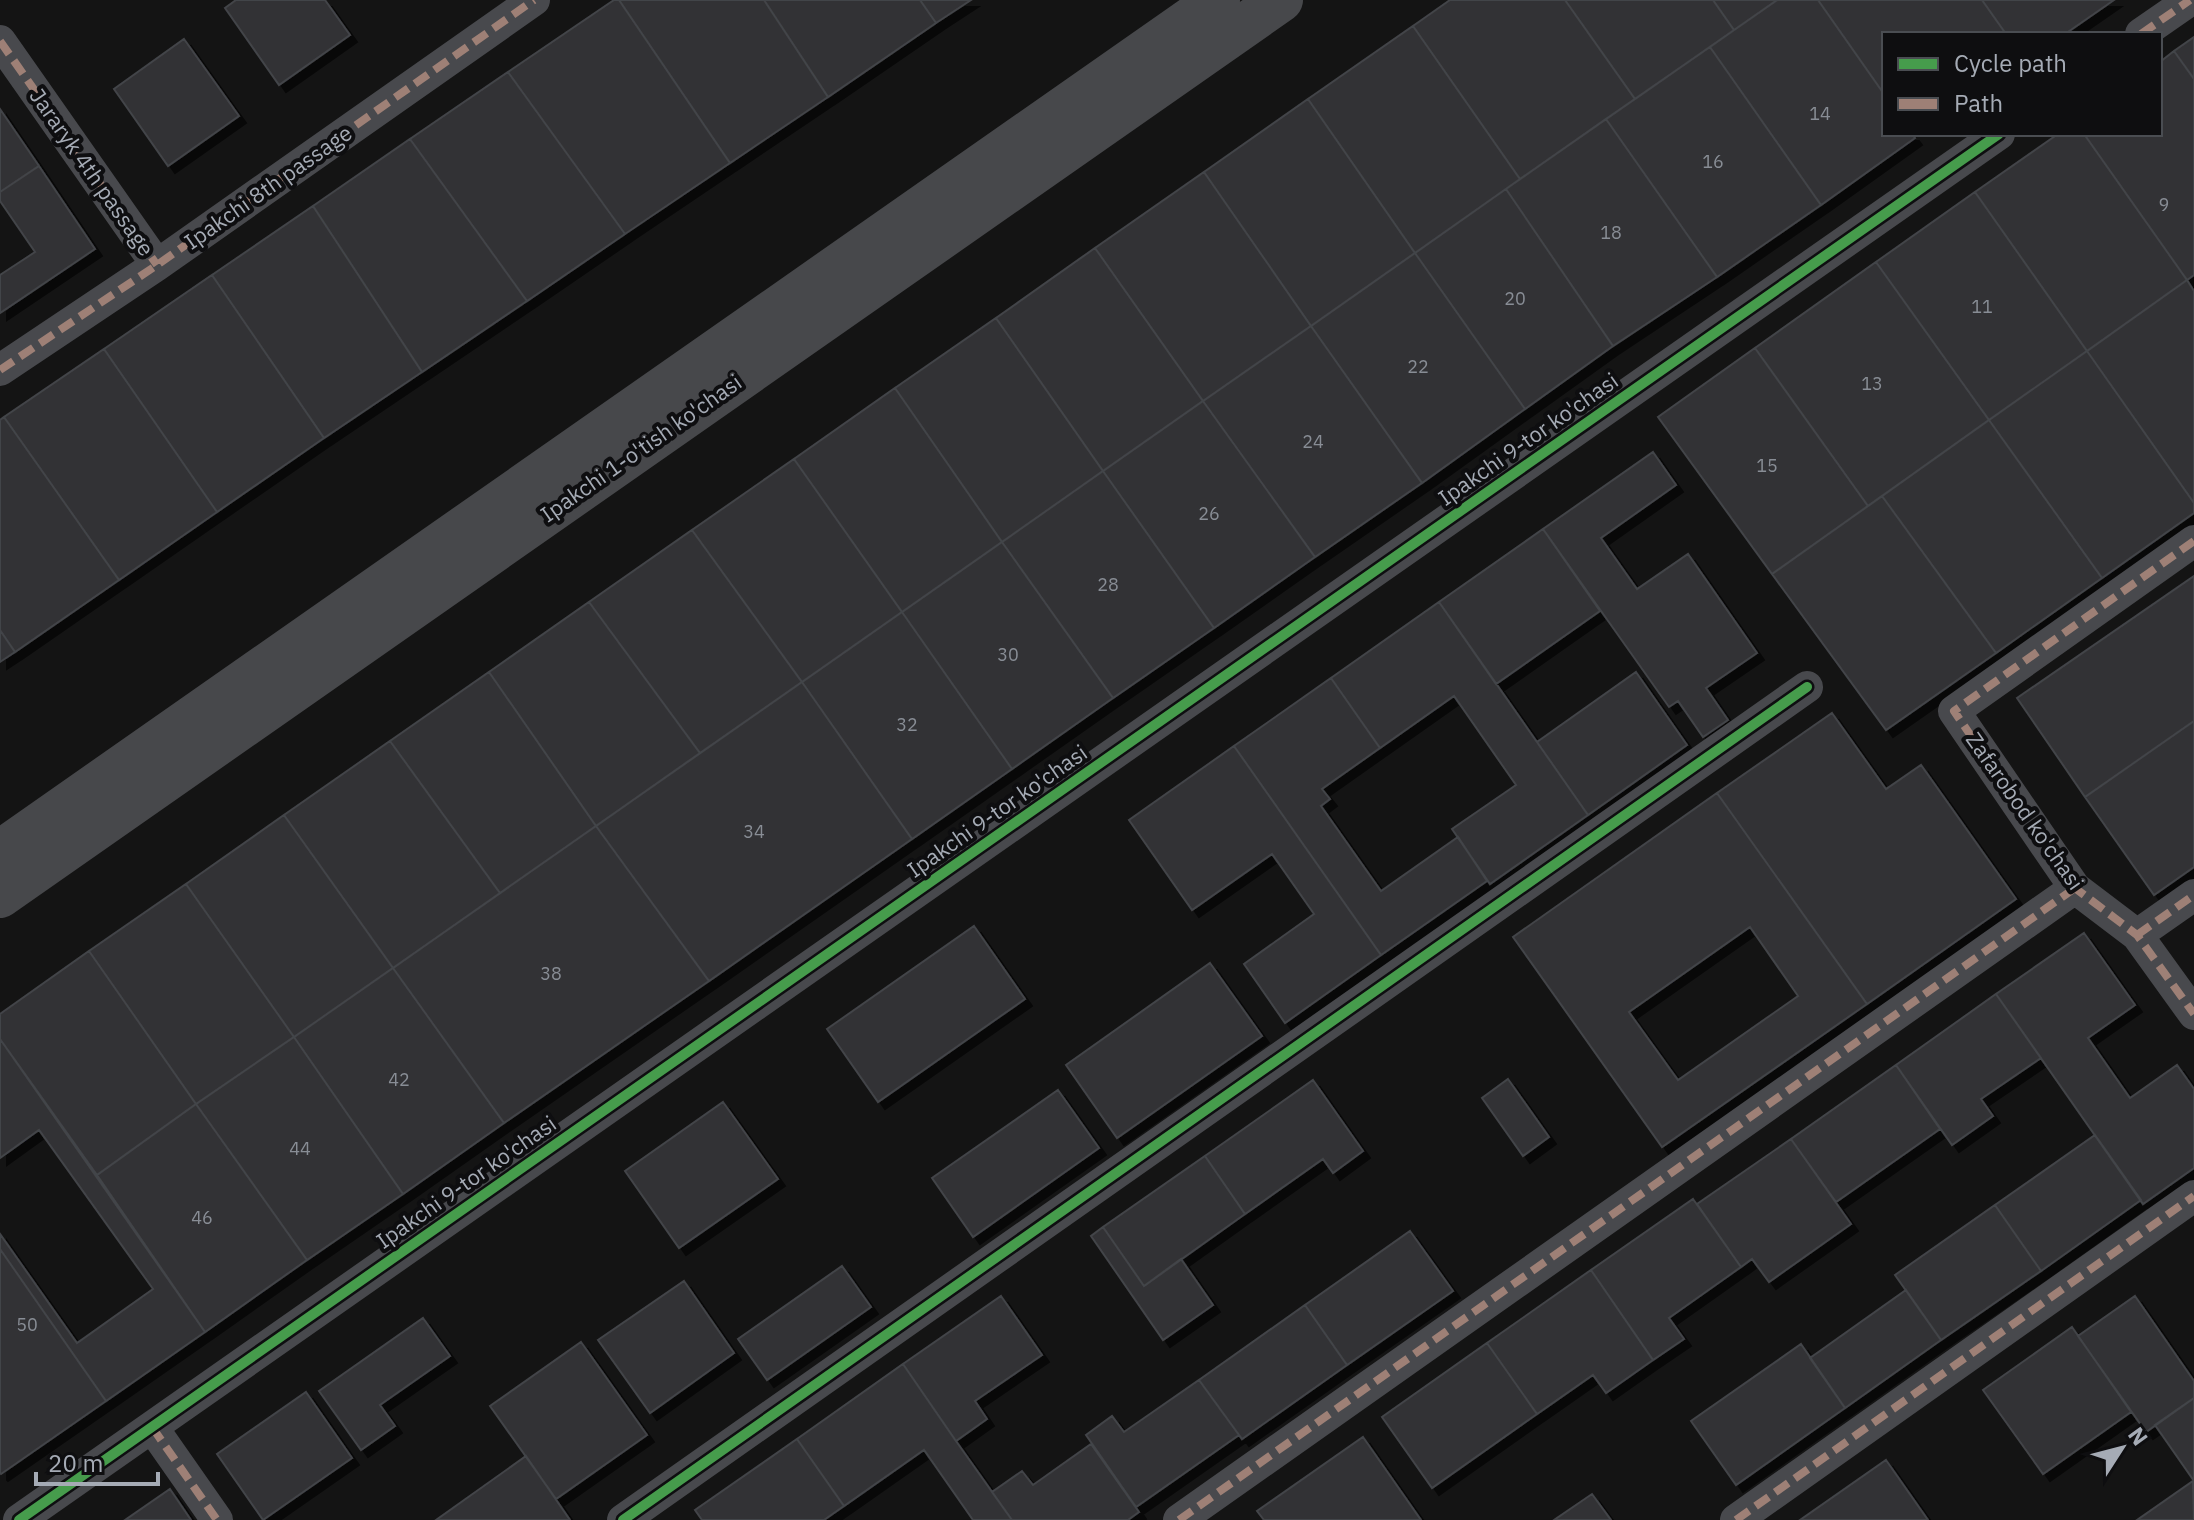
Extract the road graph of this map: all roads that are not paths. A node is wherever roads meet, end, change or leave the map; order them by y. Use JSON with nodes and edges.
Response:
{"nodes":[{"id":1,"x":534,"y":0,"type":"edge"},
{"id":2,"x":1218,"y":0,"type":"edge"},
{"id":3,"x":1281,"y":0,"type":"edge"},
{"id":4,"x":2190,"y":0,"type":"edge"},
{"id":5,"x":2144,"y":32,"type":"edge"},
{"id":6,"x":0,"y":41,"type":"edge"},
{"id":7,"x":1996,"y":136,"type":"edge"},
{"id":8,"x":157,"y":265,"type":"junction"},
{"id":9,"x":0,"y":370,"type":"edge"},
{"id":10,"x":2194,"y":541,"type":"edge"},
{"id":11,"x":1807,"y":687,"type":"dead end"},
{"id":12,"x":0,"y":852,"type":"edge"},
{"id":13,"x":2075,"y":888,"type":"junction"},
{"id":14,"x":2194,"y":895,"type":"edge"},
{"id":15,"x":0,"y":896,"type":"edge"},
{"id":16,"x":2137,"y":935,"type":"junction"},
{"id":17,"x":2194,"y":1014,"type":"edge"},
{"id":18,"x":2194,"y":1196,"type":"edge"},
{"id":19,"x":152,"y":1427,"type":"junction"},
{"id":20,"x":19,"y":1520,"type":"edge"},
{"id":21,"x":217,"y":1520,"type":"edge"},
{"id":22,"x":623,"y":1520,"type":"edge"},
{"id":23,"x":1179,"y":1520,"type":"edge"},
{"id":24,"x":1736,"y":1520,"type":"edge"}],
"edges":[{"from":1,"to":8,"type":"street","name":"Ipakchi 8th passage"},
{"from":2,"to":12,"type":"main road","name":"Ipakchi 1-o'tish ko'chasi"},
{"from":3,"to":15,"type":"main road","name":"Ipakchi 1-o'tish ko'chasi"},
{"from":4,"to":5,"type":"street"},
{"from":6,"to":8,"type":"street","name":"Jararyk 4th passage"},
{"from":7,"to":19,"type":"street","name":"Ipakchi 9-tor ko'chasi"},
{"from":8,"to":9,"type":"street","name":"Ipakchi 8th passage"},
{"from":10,"to":13,"type":"street","name":"Zafarobod ko'chasi"},
{"from":11,"to":22,"type":"street"},
{"from":13,"to":16,"type":"street","name":"Zafarobod ko'chasi"},
{"from":13,"to":23,"type":"street"},
{"from":14,"to":16,"type":"street"},
{"from":16,"to":17,"type":"street","name":"Zafarobod ko'chasi"},
{"from":18,"to":24,"type":"street"},
{"from":19,"to":20,"type":"street","name":"Ipakchi 9-tor ko'chasi"},
{"from":19,"to":21,"type":"street"}]}
